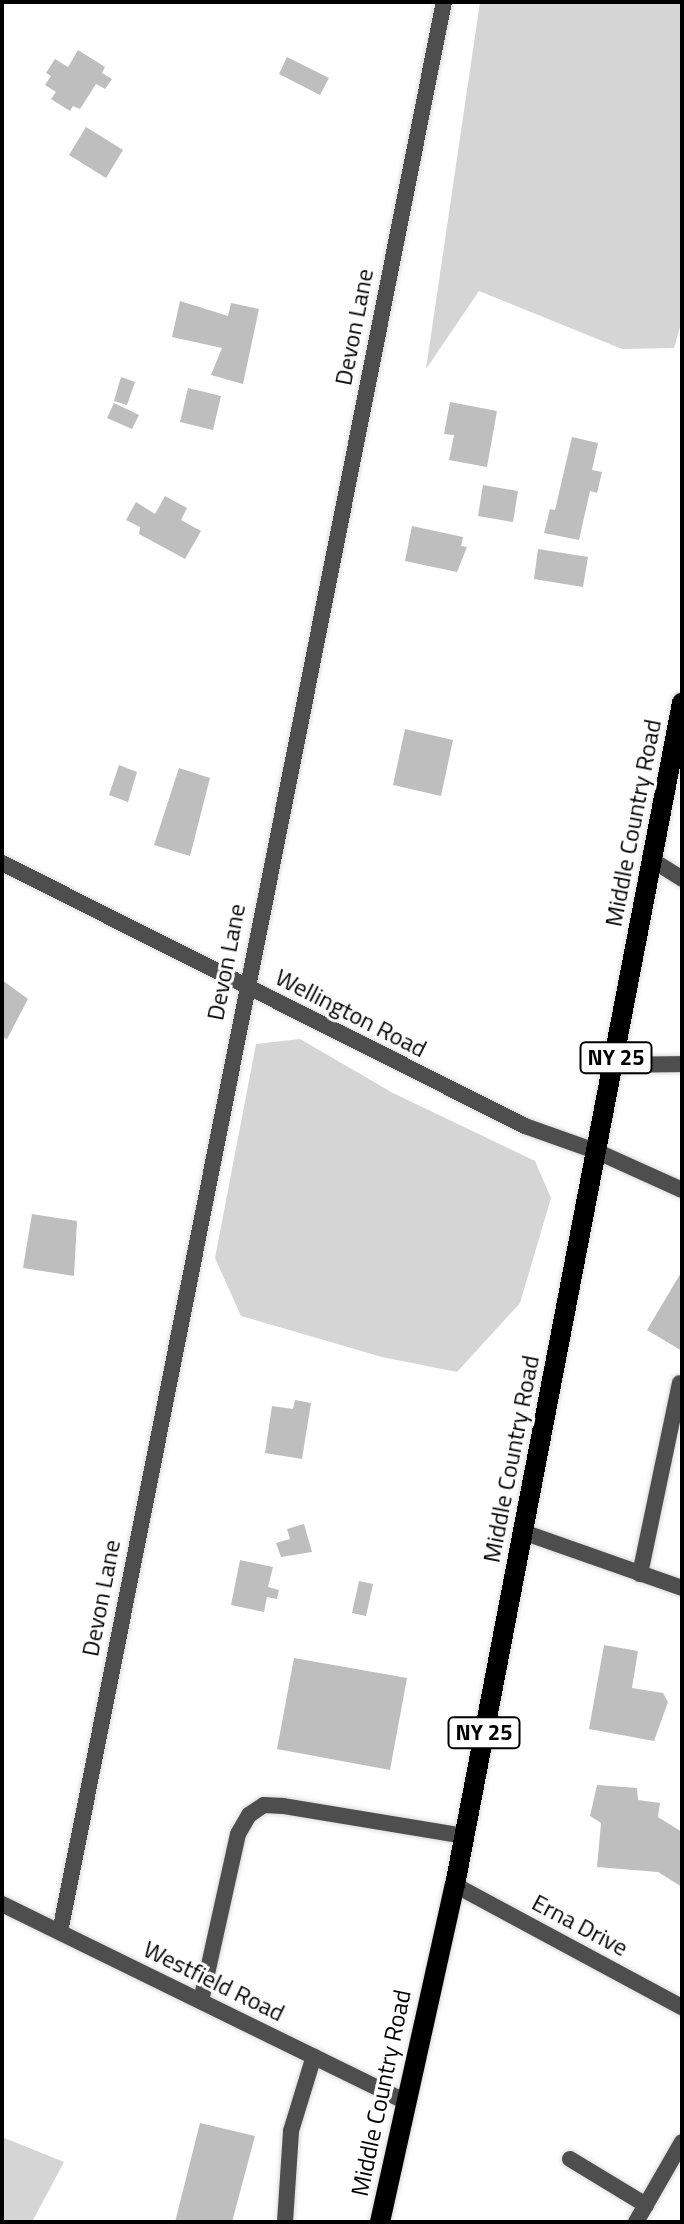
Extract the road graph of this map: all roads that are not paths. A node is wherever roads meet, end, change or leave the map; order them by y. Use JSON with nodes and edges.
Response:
{"nodes":[{"id":1,"x":444,"y":2,"type":"edge"},
{"id":2,"x":682,"y":703,"type":"edge"},
{"id":3,"x":675,"y":778,"type":"edge"},
{"id":4,"x":652,"y":860,"type":"junction"},
{"id":5,"x":2,"y":863,"type":"edge"},
{"id":6,"x":682,"y":879,"type":"edge"},
{"id":7,"x":245,"y":987,"type":"junction"},
{"id":8,"x":682,"y":1064,"type":"edge"},
{"id":9,"x":614,"y":1065,"type":"junction"},
{"id":10,"x":598,"y":1152,"type":"junction"},
{"id":11,"x":682,"y":1190,"type":"edge"},
{"id":12,"x":680,"y":1383,"type":"edge"},
{"id":13,"x":523,"y":1532,"type":"junction"},
{"id":14,"x":640,"y":1574,"type":"junction"},
{"id":15,"x":682,"y":1588,"type":"edge"},
{"id":16,"x":464,"y":1836,"type":"junction"},
{"id":17,"x":455,"y":1885,"type":"junction"},
{"id":18,"x":2,"y":1904,"type":"edge"},
{"id":19,"x":60,"y":1932,"type":"junction"},
{"id":20,"x":201,"y":2001,"type":"junction"},
{"id":21,"x":682,"y":2007,"type":"edge"},
{"id":22,"x":314,"y":2056,"type":"junction"},
{"id":23,"x":405,"y":2101,"type":"junction"},
{"id":24,"x":682,"y":2142,"type":"edge"},
{"id":25,"x":570,"y":2159,"type":"dead end"},
{"id":26,"x":646,"y":2205,"type":"junction"},
{"id":27,"x":285,"y":2222,"type":"edge"},
{"id":28,"x":380,"y":2222,"type":"edge"},
{"id":29,"x":636,"y":2222,"type":"edge"}],
"edges":[{"from":1,"to":7,"type":"street","name":"Devon Lane"},
{"from":2,"to":3,"type":"main road","name":"Middle Country Road","number":"NY 25"},
{"from":3,"to":4,"type":"main road","name":"Middle Country Road","number":"NY 25"},
{"from":4,"to":6,"type":"street"},
{"from":4,"to":9,"type":"main road","name":"Middle Country Road","number":"NY 25"},
{"from":5,"to":7,"type":"street","name":"Wellington Road"},
{"from":7,"to":10,"type":"street","name":"Wellington Road"},
{"from":7,"to":19,"type":"street","name":"Devon Lane"},
{"from":8,"to":9,"type":"street"},
{"from":9,"to":10,"type":"main road","name":"Middle Country Road","number":"NY 25"},
{"from":10,"to":11,"type":"street","name":"Wellington Road"},
{"from":10,"to":13,"type":"main road","name":"Middle Country Road","number":"NY 25"},
{"from":12,"to":14,"type":"street"},
{"from":13,"to":14,"type":"street"},
{"from":13,"to":16,"type":"main road","name":"Middle Country Road","number":"NY 25"},
{"from":14,"to":15,"type":"street"},
{"from":16,"to":17,"type":"main road","name":"Middle Country Road","number":"NY 25"},
{"from":16,"to":20,"type":"street"},
{"from":17,"to":21,"type":"street","name":"Erna Drive"},
{"from":17,"to":23,"type":"main road","name":"Middle Country Road","number":"NY 25"},
{"from":18,"to":19,"type":"street","name":"Westfield Road"},
{"from":19,"to":20,"type":"street","name":"Westfield Road"},
{"from":20,"to":22,"type":"street","name":"Westfield Road"},
{"from":22,"to":23,"type":"street","name":"Westfield Road"},
{"from":22,"to":27,"type":"street"},
{"from":23,"to":28,"type":"main road","name":"Middle Country Road","number":"NY 25"},
{"from":24,"to":26,"type":"street"},
{"from":25,"to":26,"type":"street"},
{"from":26,"to":29,"type":"street"}]}
